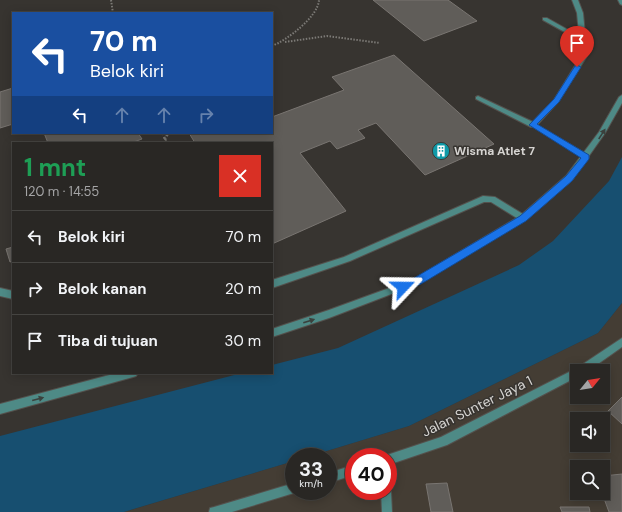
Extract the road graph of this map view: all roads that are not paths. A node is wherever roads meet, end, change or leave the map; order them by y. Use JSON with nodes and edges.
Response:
{"nodes":[{"id":1,"x":575,"y":0,"type":"edge"},
{"id":2,"x":620,"y":0,"type":"edge"},
{"id":3,"x":622,"y":3,"type":"edge"},
{"id":4,"x":545,"y":19,"type":"dead end"},
{"id":5,"x":583,"y":40,"type":"junction"},
{"id":6,"x":478,"y":98,"type":"dead end"},
{"id":7,"x":622,"y":98,"type":"edge"},
{"id":8,"x":532,"y":125,"type":"junction"},
{"id":9,"x":586,"y":157,"type":"junction"},
{"id":10,"x":523,"y":218,"type":"junction"},
{"id":11,"x":273,"y":284,"type":"edge"},
{"id":12,"x":0,"y":292,"type":"edge"},
{"id":13,"x":12,"y":295,"type":"edge"},
{"id":14,"x":273,"y":333,"type":"edge"},
{"id":15,"x":622,"y":342,"type":"edge"},
{"id":16,"x":590,"y":364,"type":"edge"},
{"id":17,"x":129,"y":374,"type":"edge"},
{"id":18,"x":570,"y":376,"type":"edge"},
{"id":19,"x":0,"y":409,"type":"edge"},
{"id":20,"x":397,"y":457,"type":"edge"},
{"id":21,"x":285,"y":491,"type":"edge"},
{"id":22,"x":386,"y":500,"type":"edge"},
{"id":23,"x":214,"y":512,"type":"edge"},
{"id":24,"x":387,"y":512,"type":"edge"}],
"edges":[{"from":1,"to":5,"type":"street"},
{"from":2,"to":3,"type":"street"},
{"from":4,"to":5,"type":"street"},
{"from":5,"to":8,"type":"street"},
{"from":6,"to":8,"type":"street"},
{"from":9,"to":7,"type":"street","one_way":true},
{"from":8,"to":9,"type":"street"},
{"from":9,"to":10,"type":"street"},
{"from":10,"to":11,"type":"street"},
{"from":14,"to":10,"type":"street","one_way":true},
{"from":12,"to":13,"type":"street"},
{"from":15,"to":16,"type":"street"},
{"from":19,"to":17,"type":"street","one_way":true},
{"from":18,"to":20,"type":"street","name":"Jalan Sunter Jaya 1"},
{"from":21,"to":23,"type":"street"},
{"from":22,"to":24,"type":"street"}]}
